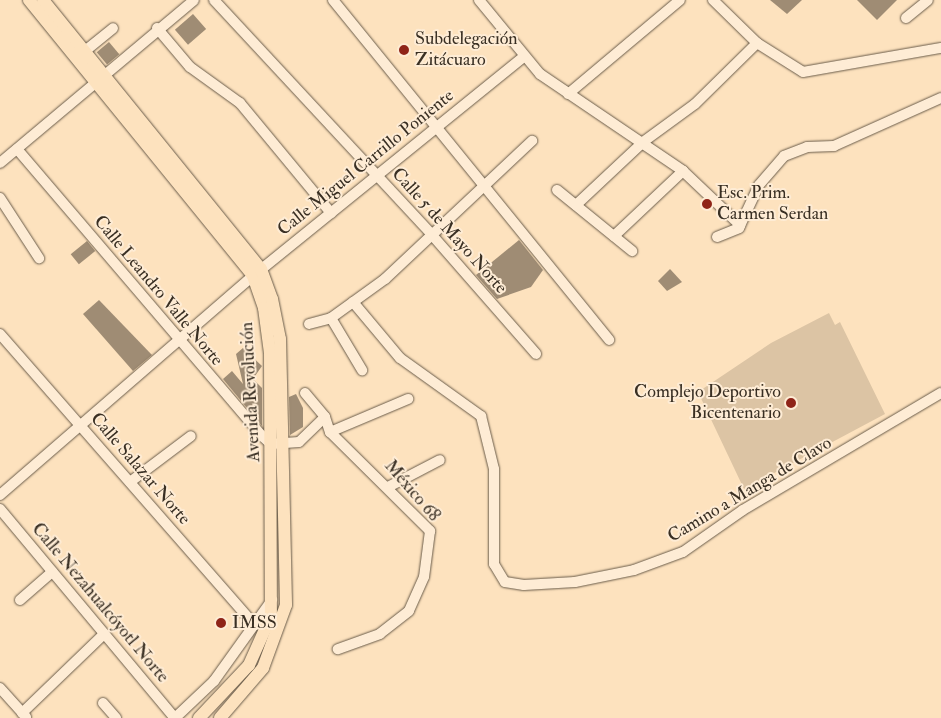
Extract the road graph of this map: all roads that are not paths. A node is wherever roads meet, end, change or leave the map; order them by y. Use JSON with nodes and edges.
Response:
{"nodes":[{"id":1,"x":29,"y":0,"type":"edge"},
{"id":2,"x":43,"y":0,"type":"edge"},
{"id":3,"x":194,"y":0,"type":"edge"},
{"id":4,"x":214,"y":0,"type":"edge"},
{"id":5,"x":334,"y":0,"type":"edge"},
{"id":6,"x":479,"y":0,"type":"edge"},
{"id":7,"x":680,"y":0,"type":"edge"},
{"id":8,"x":713,"y":0,"type":"edge"},
{"id":9,"x":922,"y":2,"type":"edge"},
{"id":10,"x":906,"y":18,"type":"dead end"},
{"id":11,"x":113,"y":28,"type":"dead end"},
{"id":12,"x":157,"y":28,"type":"junction"},
{"id":13,"x":757,"y":43,"type":"junction"},
{"id":14,"x":941,"y":48,"type":"edge"},
{"id":15,"x":86,"y":51,"type":"junction"},
{"id":16,"x":523,"y":58,"type":"junction"},
{"id":17,"x":101,"y":78,"type":"junction"},
{"id":18,"x":568,"y":94,"type":"junction"},
{"id":19,"x":941,"y":98,"type":"edge"},
{"id":20,"x":438,"y":126,"type":"junction"},
{"id":21,"x":532,"y":141,"type":"dead end"},
{"id":22,"x":643,"y":142,"type":"junction"},
{"id":23,"x":17,"y":149,"type":"junction"},
{"id":24,"x":0,"y":163,"type":"edge"},
{"id":25,"x":683,"y":171,"type":"junction"},
{"id":26,"x":377,"y":175,"type":"junction"},
{"id":27,"x":485,"y":186,"type":"junction"},
{"id":28,"x":557,"y":190,"type":"dead end"},
{"id":29,"x":0,"y":198,"type":"edge"},
{"id":30,"x":576,"y":205,"type":"junction"},
{"id":31,"x":332,"y":213,"type":"junction"},
{"id":32,"x":740,"y":225,"type":"junction"},
{"id":33,"x":432,"y":235,"type":"junction"},
{"id":34,"x":614,"y":236,"type":"junction"},
{"id":35,"x":717,"y":237,"type":"dead end"},
{"id":36,"x":632,"y":251,"type":"dead end"},
{"id":37,"x":39,"y":258,"type":"dead end"},
{"id":38,"x":257,"y":273,"type":"junction"},
{"id":39,"x":353,"y":302,"type":"junction"},
{"id":40,"x":331,"y":318,"type":"junction"},
{"id":41,"x":309,"y":324,"type":"dead end"},
{"id":42,"x":0,"y":334,"type":"edge"},
{"id":43,"x":609,"y":340,"type":"dead end"},
{"id":44,"x":178,"y":342,"type":"junction"},
{"id":45,"x":536,"y":354,"type":"dead end"},
{"id":46,"x":362,"y":370,"type":"dead end"},
{"id":47,"x":305,"y":393,"type":"dead end"},
{"id":48,"x":941,"y":393,"type":"edge"},
{"id":49,"x":408,"y":399,"type":"dead end"},
{"id":50,"x":325,"y":417,"type":"junction"},
{"id":51,"x":81,"y":426,"type":"junction"},
{"id":52,"x":330,"y":432,"type":"junction"},
{"id":53,"x":191,"y":436,"type":"dead end"},
{"id":54,"x":276,"y":444,"type":"junction"},
{"id":55,"x":440,"y":460,"type":"dead end"},
{"id":56,"x":130,"y":482,"type":"junction"},
{"id":57,"x":390,"y":486,"type":"junction"},
{"id":58,"x":0,"y":495,"type":"edge"},
{"id":59,"x":0,"y":509,"type":"edge"},
{"id":60,"x":52,"y":572,"type":"junction"},
{"id":61,"x":273,"y":599,"type":"junction"},
{"id":62,"x":20,"y":600,"type":"dead end"},
{"id":63,"x":255,"y":624,"type":"junction"},
{"id":64,"x":104,"y":634,"type":"junction"},
{"id":65,"x":338,"y":649,"type":"dead end"},
{"id":66,"x":0,"y":688,"type":"edge"},
{"id":67,"x":103,"y":702,"type":"dead end"},
{"id":68,"x":24,"y":716,"type":"edge"},
{"id":69,"x":116,"y":718,"type":"edge"},
{"id":70,"x":176,"y":718,"type":"edge"},
{"id":71,"x":199,"y":718,"type":"edge"},
{"id":72,"x":220,"y":718,"type":"edge"}],
"edges":[{"from":1,"to":17,"type":"main road","name":"Avenida Revolución"},
{"from":2,"to":15,"type":"main road","name":"Avenida Revolución"},
{"from":3,"to":12,"type":"street"},
{"from":4,"to":26,"type":"street","name":"Calle 5 de Mayo Norte"},
{"from":5,"to":20,"type":"street"},
{"from":6,"to":16,"type":"street"},
{"from":7,"to":18,"type":"street"},
{"from":8,"to":13,"type":"street"},
{"from":9,"to":10,"type":"street"},
{"from":11,"to":15,"type":"street"},
{"from":12,"to":17,"type":"street"},
{"from":12,"to":31,"type":"street"},
{"from":13,"to":14,"type":"street"},
{"from":13,"to":22,"type":"street"},
{"from":15,"to":17,"type":"main road","name":"Avenida Revolución"},
{"from":16,"to":18,"type":"street"},
{"from":16,"to":20,"type":"street","name":"Calle Miguel Carrillo Poniente"},
{"from":17,"to":23,"type":"street"},
{"from":17,"to":38,"type":"main road","name":"Avenida Revolución"},
{"from":18,"to":22,"type":"street"},
{"from":19,"to":32,"type":"street"},
{"from":20,"to":26,"type":"street","name":"Calle Miguel Carrillo Poniente"},
{"from":20,"to":27,"type":"street"},
{"from":21,"to":27,"type":"street"},
{"from":22,"to":25,"type":"street"},
{"from":22,"to":30,"type":"street"},
{"from":23,"to":24,"type":"street"},
{"from":23,"to":44,"type":"street","name":"Calle Leandro Valle Norte"},
{"from":25,"to":32,"type":"street"},
{"from":25,"to":34,"type":"street"},
{"from":26,"to":31,"type":"street","name":"Calle Miguel Carrillo Poniente"},
{"from":26,"to":33,"type":"street","name":"Calle 5 de Mayo Norte"},
{"from":27,"to":33,"type":"street"},
{"from":27,"to":43,"type":"street"},
{"from":28,"to":30,"type":"street"},
{"from":29,"to":37,"type":"street"},
{"from":30,"to":34,"type":"street"},
{"from":31,"to":38,"type":"street","name":"Calle Miguel Carrillo Poniente"},
{"from":32,"to":35,"type":"street"},
{"from":33,"to":39,"type":"street"},
{"from":33,"to":45,"type":"street","name":"Calle 5 de Mayo Norte"},
{"from":34,"to":36,"type":"street"},
{"from":38,"to":44,"type":"street","name":"Calle Miguel Carrillo Poniente"},
{"from":38,"to":54,"type":"main road","name":"Avenida Revolución"},
{"from":39,"to":40,"type":"street"},
{"from":39,"to":48,"type":"street","name":"Camino a Manga de Clavo"},
{"from":40,"to":41,"type":"street"},
{"from":40,"to":46,"type":"street"},
{"from":42,"to":51,"type":"street","name":"Calle Salazar Norte"},
{"from":44,"to":51,"type":"street","name":"Calle Miguel Carrillo Poniente"},
{"from":44,"to":54,"type":"street","name":"Calle Leandro Valle Norte"},
{"from":47,"to":50,"type":"street","name":"México 68"},
{"from":49,"to":52,"type":"street"},
{"from":50,"to":52,"type":"street","name":"México 68"},
{"from":50,"to":54,"type":"street"},
{"from":51,"to":56,"type":"street","name":"Calle Salazar Norte"},
{"from":51,"to":58,"type":"street","name":"Calle Miguel Carrillo Poniente"},
{"from":52,"to":57,"type":"street","name":"México 68"},
{"from":53,"to":56,"type":"street"},
{"from":54,"to":61,"type":"main road","name":"Avenida Revolución"},
{"from":54,"to":72,"type":"main road","name":"Avenida Revolución"},
{"from":55,"to":57,"type":"street"},
{"from":56,"to":63,"type":"street","name":"Calle Salazar Norte"},
{"from":57,"to":65,"type":"street","name":"México 68"},
{"from":59,"to":60,"type":"street","name":"Calle Nezahualcóyotl Norte"},
{"from":60,"to":62,"type":"street"},
{"from":60,"to":64,"type":"street","name":"Calle Nezahualcóyotl Norte"},
{"from":61,"to":63,"type":"street"},
{"from":61,"to":71,"type":"main road","name":"Avenida Revolución"},
{"from":63,"to":70,"type":"street"},
{"from":64,"to":68,"type":"street"},
{"from":64,"to":70,"type":"street","name":"Calle Nezahualcóyotl Norte"},
{"from":66,"to":68,"type":"street"},
{"from":67,"to":69,"type":"street"}]}
